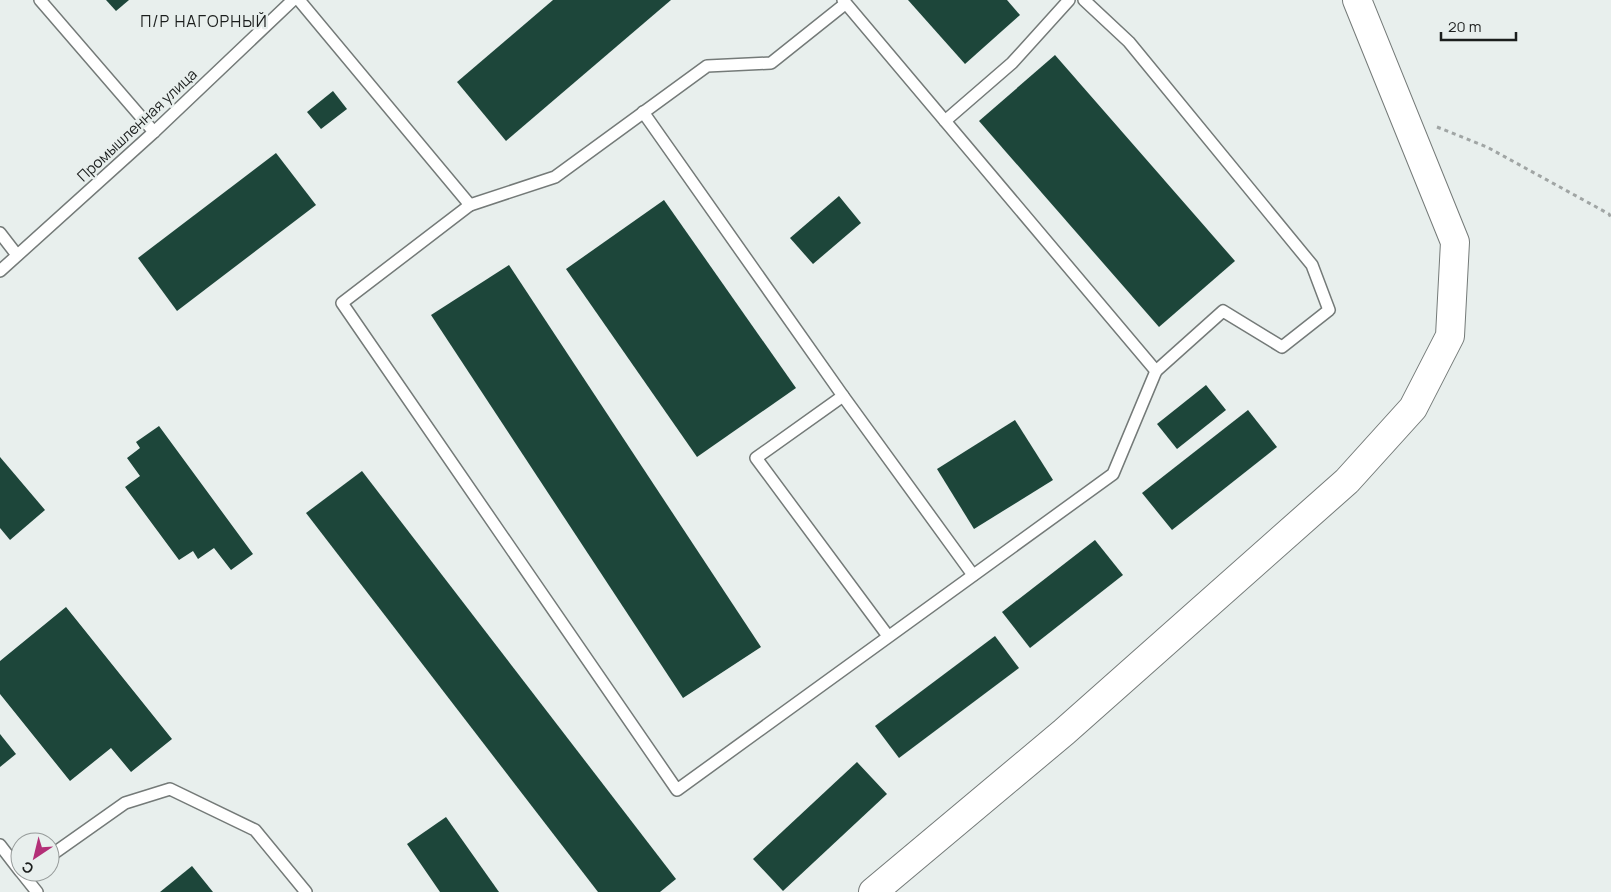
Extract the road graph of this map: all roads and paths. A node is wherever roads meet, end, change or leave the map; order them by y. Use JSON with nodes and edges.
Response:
{"nodes":[{"id":1,"x":40,"y":0,"type":"edge"},
{"id":2,"x":293,"y":0,"type":"edge"},
{"id":3,"x":299,"y":0,"type":"edge"},
{"id":4,"x":1069,"y":0,"type":"edge"},
{"id":5,"x":1084,"y":0,"type":"edge"},
{"id":6,"x":1357,"y":0,"type":"edge"},
{"id":7,"x":844,"y":2,"type":"edge"},
{"id":8,"x":643,"y":112,"type":"junction"},
{"id":9,"x":1403,"y":114,"type":"junction"},
{"id":10,"x":944,"y":121,"type":"junction"},
{"id":11,"x":154,"y":132,"type":"junction"},
{"id":12,"x":470,"y":204,"type":"junction"},
{"id":13,"x":1611,"y":218,"type":"edge"},
{"id":14,"x":0,"y":233,"type":"edge"},
{"id":15,"x":17,"y":256,"type":"junction"},
{"id":16,"x":0,"y":271,"type":"edge"},
{"id":17,"x":1156,"y":371,"type":"junction"},
{"id":18,"x":843,"y":396,"type":"junction"},
{"id":19,"x":973,"y":575,"type":"junction"},
{"id":20,"x":888,"y":636,"type":"junction"},
{"id":21,"x":0,"y":845,"type":"edge"},
{"id":22,"x":60,"y":849,"type":"edge"},
{"id":23,"x":10,"y":857,"type":"edge"},
{"id":24,"x":306,"y":892,"type":"edge"},
{"id":25,"x":873,"y":892,"type":"edge"}],
"edges":[{"from":1,"to":11,"type":"lane"},
{"from":2,"to":11,"type":"lane","name":"Промышленная улица"},
{"from":3,"to":12,"type":"lane"},
{"from":4,"to":10,"type":"lane"},
{"from":5,"to":17,"type":"lane"},
{"from":6,"to":9,"type":"street"},
{"from":7,"to":8,"type":"lane"},
{"from":7,"to":10,"type":"lane"},
{"from":8,"to":12,"type":"lane"},
{"from":8,"to":18,"type":"lane"},
{"from":9,"to":13,"type":"path"},
{"from":9,"to":25,"type":"street"},
{"from":10,"to":17,"type":"lane"},
{"from":11,"to":15,"type":"lane","name":"Промышленная улица"},
{"from":12,"to":20,"type":"lane"},
{"from":14,"to":15,"type":"lane"},
{"from":15,"to":16,"type":"lane","name":"Промышленная улица"},
{"from":17,"to":19,"type":"lane"},
{"from":18,"to":19,"type":"lane"},
{"from":18,"to":20,"type":"lane"},
{"from":19,"to":20,"type":"lane"},
{"from":21,"to":23,"type":"lane"},
{"from":22,"to":24,"type":"lane"}]}
